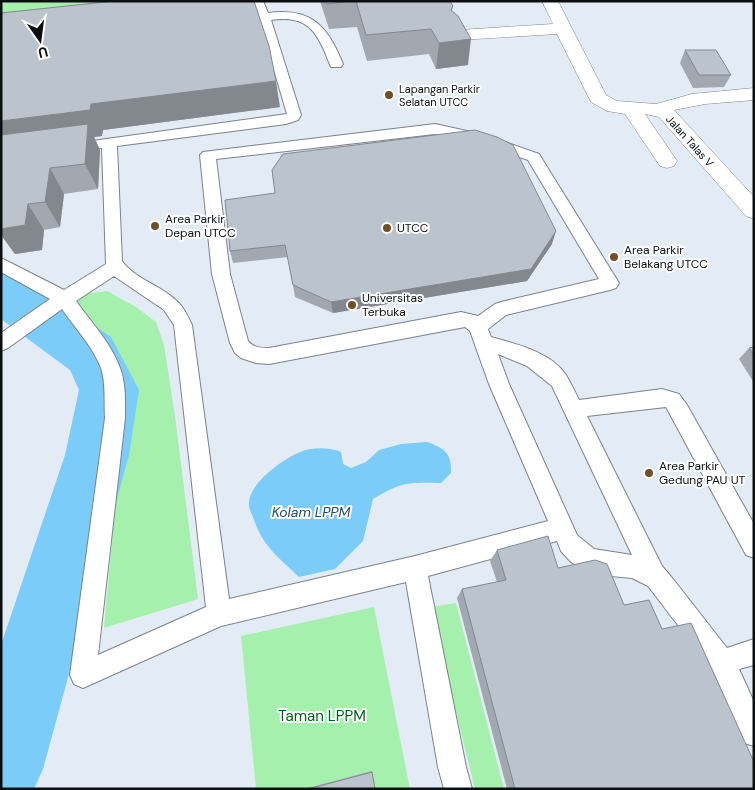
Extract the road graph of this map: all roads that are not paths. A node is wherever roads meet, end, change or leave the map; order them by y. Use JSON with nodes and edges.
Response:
{"nodes":[{"id":1,"x":550,"y":1,"type":"edge"},
{"id":2,"x":253,"y":2,"type":"edge"},
{"id":3,"x":264,"y":16,"type":"junction"},
{"id":4,"x":564,"y":28,"type":"junction"},
{"id":5,"x":459,"y":35,"type":"edge"},
{"id":6,"x":336,"y":64,"type":"dead end"},
{"id":7,"x":754,"y":94,"type":"edge"},
{"id":8,"x":631,"y":108,"type":"junction"},
{"id":9,"x":659,"y":110,"type":"junction"},
{"id":10,"x":286,"y":120,"type":"junction"},
{"id":11,"x":109,"y":142,"type":"junction"},
{"id":12,"x":290,"y":145,"type":"junction"},
{"id":13,"x":80,"y":146,"type":"edge"},
{"id":14,"x":666,"y":161,"type":"dead end"},
{"id":15,"x":754,"y":184,"type":"edge"},
{"id":16,"x":730,"y":186,"type":"junction"},
{"id":17,"x":754,"y":211,"type":"edge"},
{"id":18,"x":1,"y":264,"type":"edge"},
{"id":19,"x":115,"y":266,"type":"junction"},
{"id":20,"x":64,"y":298,"type":"junction"},
{"id":21,"x":481,"y":335,"type":"junction"},
{"id":22,"x":1,"y":343,"type":"edge"},
{"id":23,"x":574,"y":409,"type":"junction"},
{"id":24,"x":562,"y":529,"type":"junction"},
{"id":25,"x":754,"y":548,"type":"edge"},
{"id":26,"x":415,"y":568,"type":"junction"},
{"id":27,"x":654,"y":576,"type":"junction"},
{"id":28,"x":219,"y":614,"type":"junction"},
{"id":29,"x":754,"y":652,"type":"edge"},
{"id":30,"x":722,"y":662,"type":"junction"},
{"id":31,"x":754,"y":733,"type":"edge"},
{"id":32,"x":458,"y":789,"type":"edge"}],
"edges":[{"from":1,"to":4,"type":"street","name":"Jalan Talas V"},
{"from":2,"to":3,"type":"lane"},
{"from":3,"to":6,"type":"lane"},
{"from":3,"to":10,"type":"lane"},
{"from":4,"to":5,"type":"street"},
{"from":4,"to":8,"type":"street","name":"Jalan Talas V"},
{"from":7,"to":9,"type":"street"},
{"from":8,"to":9,"type":"street","name":"Jalan Talas V"},
{"from":8,"to":14,"type":"street"},
{"from":9,"to":16,"type":"street","name":"Jalan Talas V"},
{"from":10,"to":11,"type":"lane"},
{"from":10,"to":12,"type":"lane"},
{"from":11,"to":13,"type":"lane"},
{"from":11,"to":19,"type":"lane"},
{"from":12,"to":21,"type":"lane"},
{"from":12,"to":21,"type":"lane"},
{"from":15,"to":16,"type":"street"},
{"from":16,"to":17,"type":"street","name":"Jalan Talas V"},
{"from":18,"to":20,"type":"lane"},
{"from":19,"to":20,"type":"lane"},
{"from":19,"to":28,"type":"lane"},
{"from":20,"to":22,"type":"lane"},
{"from":20,"to":28,"type":"lane"},
{"from":21,"to":23,"type":"lane"},
{"from":21,"to":24,"type":"lane"},
{"from":23,"to":25,"type":"lane"},
{"from":23,"to":27,"type":"lane"},
{"from":24,"to":26,"type":"lane"},
{"from":24,"to":27,"type":"lane"},
{"from":26,"to":28,"type":"lane"},
{"from":26,"to":32,"type":"lane"},
{"from":27,"to":30,"type":"lane"},
{"from":29,"to":30,"type":"lane"},
{"from":30,"to":31,"type":"lane"}]}
